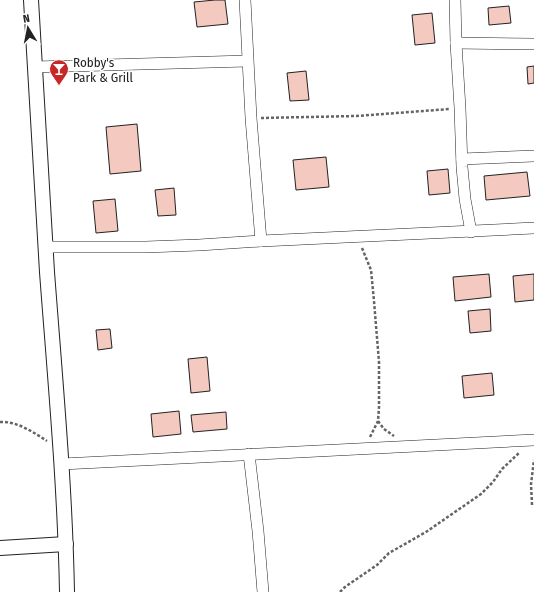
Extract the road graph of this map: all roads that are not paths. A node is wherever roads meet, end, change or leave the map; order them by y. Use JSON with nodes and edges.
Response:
{"nodes":[{"id":1,"x":32,"y":0,"type":"edge"},
{"id":2,"x":245,"y":0,"type":"edge"},
{"id":3,"x":454,"y":0,"type":"edge"},
{"id":4,"x":456,"y":44,"type":"junction"},
{"id":5,"x":534,"y":44,"type":"edge"},
{"id":6,"x":247,"y":61,"type":"junction"},
{"id":7,"x":35,"y":67,"type":"junction"},
{"id":8,"x":534,"y":156,"type":"edge"},
{"id":9,"x":462,"y":159,"type":"junction"},
{"id":10,"x":534,"y":228,"type":"edge"},
{"id":11,"x":472,"y":232,"type":"junction"},
{"id":12,"x":261,"y":241,"type":"junction"},
{"id":13,"x":46,"y":247,"type":"junction"},
{"id":14,"x":534,"y":440,"type":"edge"},
{"id":15,"x":249,"y":454,"type":"junction"},
{"id":16,"x":61,"y":457,"type":"junction"},
{"id":17,"x":66,"y":544,"type":"junction"},
{"id":18,"x":0,"y":548,"type":"edge"},
{"id":19,"x":67,"y":592,"type":"edge"},
{"id":20,"x":263,"y":592,"type":"edge"}],
"edges":[{"from":1,"to":7,"type":"street"},
{"from":2,"to":6,"type":"street"},
{"from":3,"to":4,"type":"street"},
{"from":4,"to":5,"type":"street"},
{"from":4,"to":9,"type":"street"},
{"from":6,"to":7,"type":"street"},
{"from":6,"to":12,"type":"street"},
{"from":7,"to":13,"type":"street"},
{"from":8,"to":9,"type":"street"},
{"from":9,"to":11,"type":"street"},
{"from":10,"to":11,"type":"street"},
{"from":11,"to":12,"type":"street"},
{"from":12,"to":13,"type":"street"},
{"from":13,"to":16,"type":"street"},
{"from":14,"to":15,"type":"street"},
{"from":15,"to":16,"type":"street"},
{"from":15,"to":20,"type":"street"},
{"from":16,"to":17,"type":"street"},
{"from":17,"to":18,"type":"street"},
{"from":17,"to":19,"type":"street"}]}
